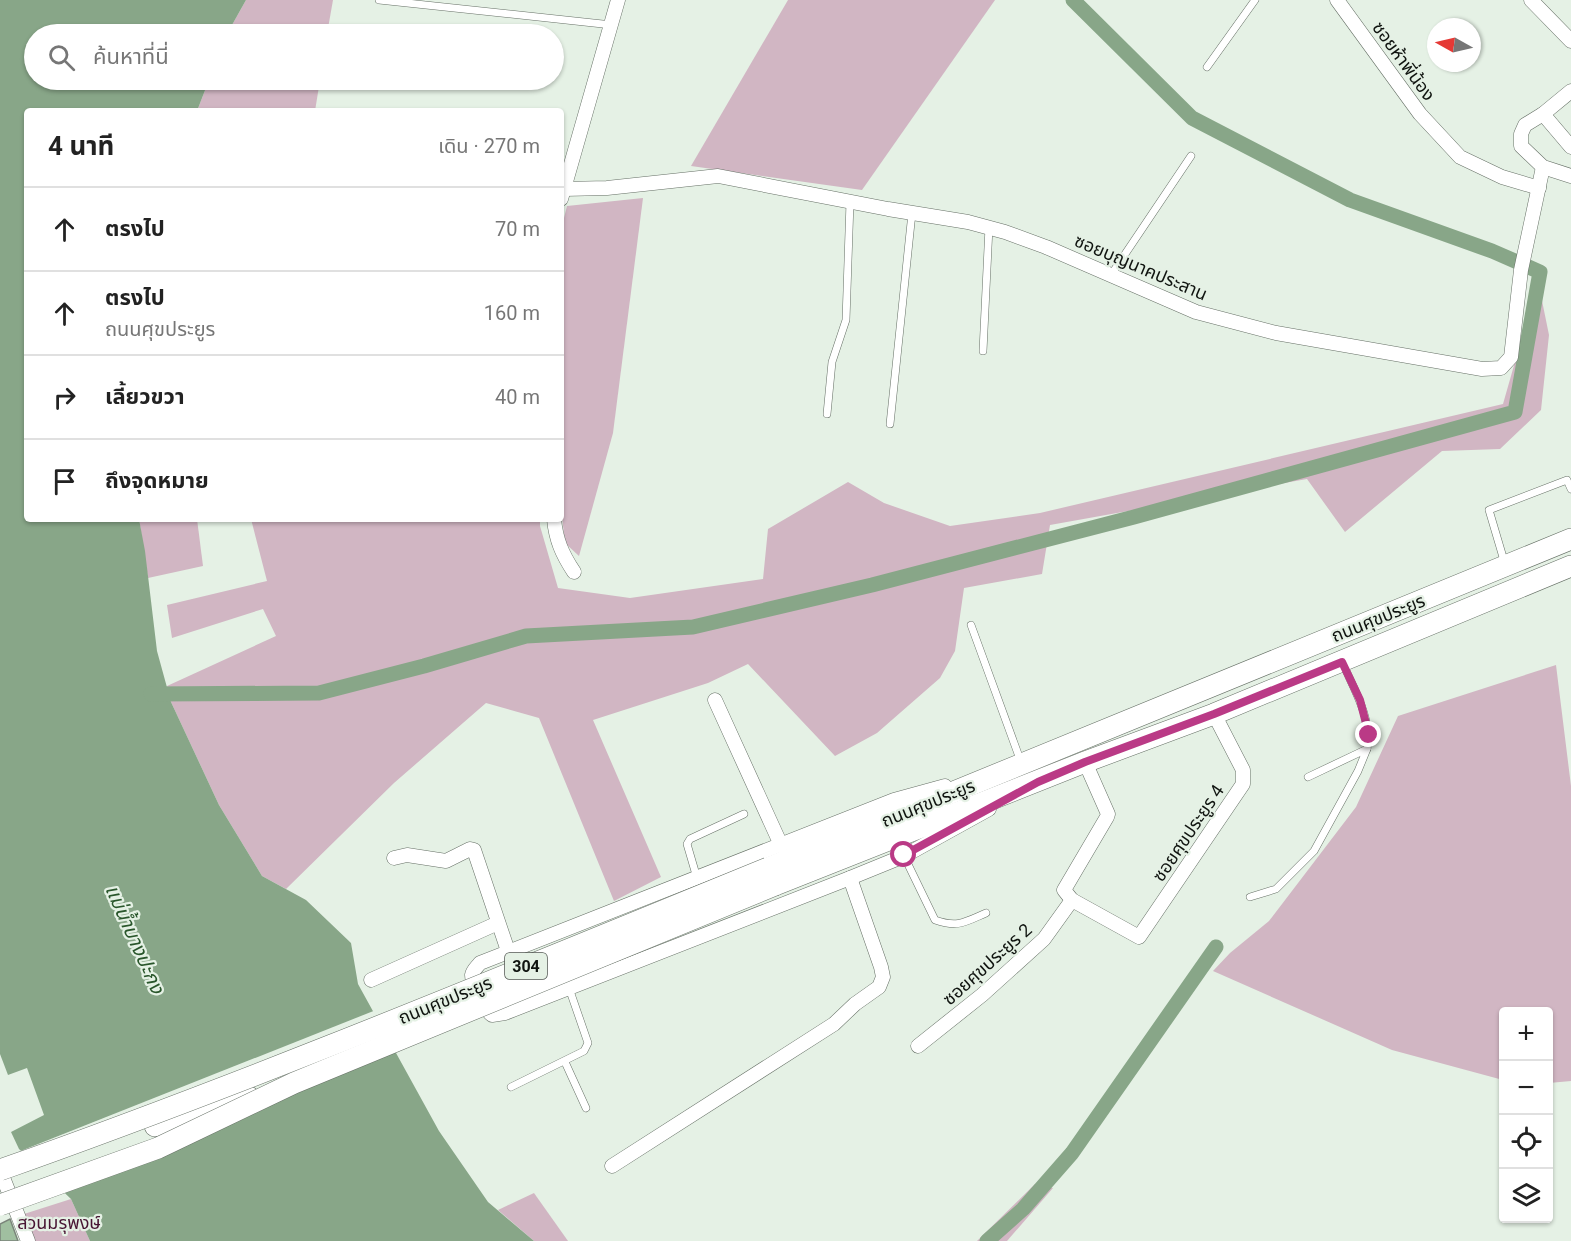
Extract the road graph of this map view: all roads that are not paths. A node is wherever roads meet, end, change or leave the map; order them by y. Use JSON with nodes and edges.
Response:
{"nodes":[{"id":1,"x":380,"y":0,"type":"edge"},
{"id":2,"x":618,"y":0,"type":"edge"},
{"id":3,"x":1255,"y":0,"type":"edge"},
{"id":4,"x":1336,"y":0,"type":"edge"},
{"id":5,"x":1531,"y":0,"type":"edge"},
{"id":6,"x":612,"y":25,"type":"junction"},
{"id":7,"x":1571,"y":41,"type":"edge"},
{"id":8,"x":1207,"y":68,"type":"dead end"},
{"id":9,"x":1571,"y":91,"type":"edge"},
{"id":10,"x":1543,"y":114,"type":"junction"},
{"id":11,"x":1571,"y":147,"type":"edge"},
{"id":12,"x":1191,"y":156,"type":"dead end"},
{"id":13,"x":1543,"y":167,"type":"junction"},
{"id":14,"x":1571,"y":176,"type":"edge"},
{"id":15,"x":564,"y":187,"type":"edge"},
{"id":16,"x":1539,"y":188,"type":"junction"},
{"id":17,"x":564,"y":194,"type":"edge"},
{"id":18,"x":850,"y":202,"type":"junction"},
{"id":19,"x":912,"y":213,"type":"junction"},
{"id":20,"x":989,"y":227,"type":"junction"},
{"id":21,"x":1111,"y":275,"type":"junction"},
{"id":22,"x":983,"y":351,"type":"dead end"},
{"id":23,"x":827,"y":414,"type":"dead end"},
{"id":24,"x":890,"y":424,"type":"dead end"},
{"id":25,"x":1571,"y":489,"type":"edge"},
{"id":26,"x":554,"y":522,"type":"edge"},
{"id":27,"x":1571,"y":538,"type":"edge"},
{"id":28,"x":1506,"y":566,"type":"junction"},
{"id":29,"x":1571,"y":566,"type":"edge"},
{"id":30,"x":574,"y":572,"type":"dead end"},
{"id":31,"x":971,"y":625,"type":"dead end"},
{"id":32,"x":1342,"y":662,"type":"junction"},
{"id":33,"x":715,"y":700,"type":"dead end"},
{"id":34,"x":1214,"y":714,"type":"junction"},
{"id":35,"x":1366,"y":749,"type":"junction"},
{"id":36,"x":1085,"y":762,"type":"junction"},
{"id":37,"x":1026,"y":763,"type":"junction"},
{"id":38,"x":1308,"y":777,"type":"dead end"},
{"id":39,"x":1038,"y":782,"type":"junction"},
{"id":40,"x":744,"y":814,"type":"dead end"},
{"id":41,"x":781,"y":845,"type":"junction"},
{"id":42,"x":904,"y":855,"type":"junction"},
{"id":43,"x":394,"y":858,"type":"dead end"},
{"id":44,"x":772,"y":876,"type":"junction"},
{"id":45,"x":697,"y":878,"type":"junction"},
{"id":46,"x":850,"y":878,"type":"junction"},
{"id":47,"x":1250,"y":897,"type":"dead end"},
{"id":48,"x":1072,"y":900,"type":"junction"},
{"id":49,"x":986,"y":913,"type":"dead end"},
{"id":50,"x":498,"y":923,"type":"junction"},
{"id":51,"x":508,"y":951,"type":"junction"},
{"id":52,"x":371,"y":980,"type":"dead end"},
{"id":53,"x":569,"y":988,"type":"junction"},
{"id":54,"x":918,"y":1046,"type":"dead end"},
{"id":55,"x":565,"y":1062,"type":"junction"},
{"id":56,"x":290,"y":1074,"type":"junction"},
{"id":57,"x":511,"y":1087,"type":"dead end"},
{"id":58,"x":586,"y":1108,"type":"dead end"},
{"id":59,"x":612,"y":1166,"type":"dead end"},
{"id":60,"x":0,"y":1170,"type":"edge"},
{"id":61,"x":0,"y":1183,"type":"edge"},
{"id":62,"x":0,"y":1205,"type":"edge"},
{"id":63,"x":28,"y":1241,"type":"edge"}],
"edges":[{"from":1,"to":6,"type":"lane"},
{"from":2,"to":6,"type":"street"},
{"from":3,"to":8,"type":"lane"},
{"from":4,"to":16,"type":"street","name":"ซอยห้าพี่น้อง"},
{"from":5,"to":7,"type":"street"},
{"from":6,"to":15,"type":"street"},
{"from":9,"to":10,"type":"street"},
{"from":10,"to":11,"type":"street"},
{"from":10,"to":13,"type":"street"},
{"from":12,"to":21,"type":"lane"},
{"from":13,"to":14,"type":"street"},
{"from":13,"to":16,"type":"street","name":"ซอยบุญนาคประสาน"},
{"from":16,"to":21,"type":"street","name":"ซอยบุญนาคประสาน"},
{"from":17,"to":18,"type":"street","name":"ซอยบุญนาคประสาน"},
{"from":18,"to":19,"type":"street","name":"ซอยบุญนาคประสาน"},
{"from":18,"to":23,"type":"lane"},
{"from":19,"to":20,"type":"street","name":"ซอยบุญนาคประสาน"},
{"from":19,"to":24,"type":"lane"},
{"from":20,"to":21,"type":"street","name":"ซอยบุญนาคประสาน"},
{"from":20,"to":22,"type":"lane"},
{"from":25,"to":28,"type":"lane"},
{"from":26,"to":30,"type":"street"},
{"from":27,"to":28,"type":"main road","name":"ถนนศุขประยูร","number":"304"},
{"from":28,"to":37,"type":"main road","name":"ถนนศุขประยูร","number":"304"},
{"from":29,"to":32,"type":"main road","name":"ถนนศุขประยูร","number":"304"},
{"from":31,"to":37,"type":"lane"},
{"from":32,"to":34,"type":"main road","name":"ถนนศุขประยูร","number":"304"},
{"from":32,"to":35,"type":"lane"},
{"from":33,"to":41,"type":"street"},
{"from":34,"to":36,"type":"main road","name":"ถนนศุขประยูร","number":"304"},
{"from":34,"to":48,"type":"street","name":"ซอยศุขประยูร 4"},
{"from":35,"to":38,"type":"lane"},
{"from":35,"to":47,"type":"lane"},
{"from":36,"to":39,"type":"main road","name":"ถนนศุขประยูร","number":"304"},
{"from":36,"to":48,"type":"street"},
{"from":37,"to":41,"type":"street"},
{"from":37,"to":44,"type":"main road","name":"ถนนศุขประยูร","number":"304"},
{"from":39,"to":42,"type":"street"},
{"from":39,"to":44,"type":"main road","name":"ถนนศุขประยูร","number":"304"},
{"from":40,"to":45,"type":"lane"},
{"from":41,"to":45,"type":"street"},
{"from":42,"to":46,"type":"street"},
{"from":42,"to":49,"type":"lane"},
{"from":43,"to":50,"type":"street"},
{"from":44,"to":56,"type":"main road","name":"ถนนศุขประยูร","number":"304","bridge":true},
{"from":45,"to":51,"type":"street"},
{"from":46,"to":53,"type":"street"},
{"from":46,"to":59,"type":"street"},
{"from":48,"to":54,"type":"street","name":"ซอยศุขประยูร 2"},
{"from":50,"to":51,"type":"street"},
{"from":50,"to":52,"type":"street"},
{"from":51,"to":53,"type":"street"},
{"from":53,"to":55,"type":"lane"},
{"from":55,"to":57,"type":"lane"},
{"from":55,"to":58,"type":"lane"},
{"from":56,"to":60,"type":"main road","name":"ถนนศุขประยูร","number":"304","bridge":true},
{"from":56,"to":61,"type":"main road","name":"ถนนศุขประยูร","number":"304","bridge":true},
{"from":56,"to":62,"type":"main road","name":"ถนนศุขประยูร","number":"304","bridge":true},
{"from":60,"to":63,"type":"street"}]}
